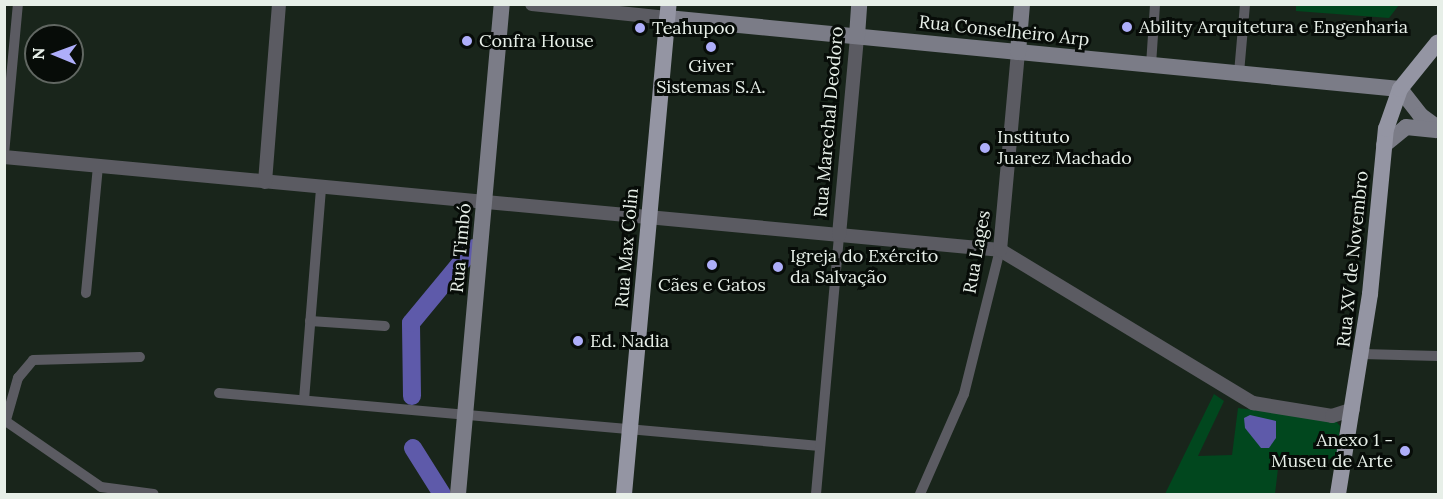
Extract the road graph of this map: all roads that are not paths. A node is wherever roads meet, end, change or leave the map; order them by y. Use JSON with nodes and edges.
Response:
{"nodes":[{"id":1,"x":18,"y":4,"type":"edge"},
{"id":2,"x":279,"y":4,"type":"edge"},
{"id":3,"x":502,"y":4,"type":"edge"},
{"id":4,"x":532,"y":4,"type":"edge"},
{"id":5,"x":859,"y":4,"type":"edge"},
{"id":6,"x":1022,"y":4,"type":"edge"},
{"id":7,"x":1155,"y":4,"type":"edge"},
{"id":8,"x":1245,"y":4,"type":"edge"},
{"id":9,"x":668,"y":11,"type":"edge"},
{"id":10,"x":856,"y":36,"type":"junction"},
{"id":11,"x":1438,"y":42,"type":"edge"},
{"id":12,"x":1018,"y":52,"type":"junction"},
{"id":13,"x":1151,"y":65,"type":"junction"},
{"id":14,"x":1239,"y":73,"type":"junction"},
{"id":15,"x":1400,"y":89,"type":"junction"},
{"id":16,"x":1438,"y":129,"type":"edge"},
{"id":17,"x":1384,"y":145,"type":"junction"},
{"id":18,"x":4,"y":156,"type":"edge"},
{"id":19,"x":98,"y":166,"type":"junction"},
{"id":20,"x":265,"y":182,"type":"junction"},
{"id":21,"x":321,"y":187,"type":"junction"},
{"id":22,"x":484,"y":202,"type":"junction"},
{"id":23,"x":649,"y":217,"type":"junction"},
{"id":24,"x":839,"y":235,"type":"junction"},
{"id":25,"x":1000,"y":250,"type":"junction"},
{"id":26,"x":86,"y":293,"type":"dead end"},
{"id":27,"x":310,"y":321,"type":"junction"},
{"id":28,"x":385,"y":326,"type":"dead end"},
{"id":29,"x":1362,"y":354,"type":"junction"},
{"id":30,"x":1438,"y":356,"type":"edge"},
{"id":31,"x":140,"y":357,"type":"dead end"},
{"id":32,"x":219,"y":393,"type":"dead end"},
{"id":33,"x":304,"y":400,"type":"junction"},
{"id":34,"x":1353,"y":409,"type":"junction"},
{"id":35,"x":465,"y":415,"type":"junction"},
{"id":36,"x":5,"y":420,"type":"edge"},
{"id":37,"x":630,"y":429,"type":"junction"},
{"id":38,"x":820,"y":446,"type":"junction"},
{"id":39,"x":154,"y":495,"type":"edge"},
{"id":40,"x":458,"y":495,"type":"edge"},
{"id":41,"x":624,"y":495,"type":"edge"},
{"id":42,"x":816,"y":495,"type":"edge"},
{"id":43,"x":920,"y":495,"type":"edge"},
{"id":44,"x":1338,"y":495,"type":"edge"}],
"edges":[{"from":1,"to":18,"type":"street"},
{"from":2,"to":20,"type":"street"},
{"from":3,"to":22,"type":"main road","name":"Rua Timbó"},
{"from":4,"to":9,"type":"street","name":"Rua Conselheiro Arp"},
{"from":5,"to":10,"type":"main road","name":"Rua Marechal Deodoro"},
{"from":6,"to":12,"type":"main road","name":"Rua Lages"},
{"from":7,"to":13,"type":"street"},
{"from":8,"to":14,"type":"street"},
{"from":9,"to":10,"type":"main road","name":"Rua Conselheiro Arp"},
{"from":9,"to":23,"type":"main road","name":"Rua Max Colin"},
{"from":10,"to":12,"type":"main road","name":"Rua Conselheiro Arp"},
{"from":10,"to":24,"type":"street","name":"Rua Marechal Deodoro"},
{"from":11,"to":15,"type":"main road","name":"Rua XV de Novembro"},
{"from":12,"to":13,"type":"main road","name":"Rua Conselheiro Arp"},
{"from":12,"to":25,"type":"street","name":"Rua Lages"},
{"from":13,"to":14,"type":"main road","name":"Rua Conselheiro Arp"},
{"from":14,"to":15,"type":"main road","name":"Rua Conselheiro Arp"},
{"from":15,"to":16,"type":"main road"},
{"from":15,"to":17,"type":"main road","name":"Rua XV de Novembro"},
{"from":16,"to":17,"type":"main road"},
{"from":17,"to":29,"type":"main road","name":"Rua XV de Novembro"},
{"from":18,"to":19,"type":"street"},
{"from":19,"to":20,"type":"street"},
{"from":19,"to":26,"type":"street"},
{"from":20,"to":21,"type":"street"},
{"from":21,"to":22,"type":"street"},
{"from":21,"to":27,"type":"street"},
{"from":22,"to":23,"type":"street"},
{"from":22,"to":35,"type":"main road","name":"Rua Timbó"},
{"from":23,"to":24,"type":"street"},
{"from":23,"to":37,"type":"main road","name":"Rua Max Colin"},
{"from":24,"to":25,"type":"street"},
{"from":24,"to":38,"type":"street","name":"Rua Marechal Deodoro"},
{"from":25,"to":34,"type":"street"},
{"from":25,"to":43,"type":"street","name":"Rua Lages"},
{"from":27,"to":28,"type":"street"},
{"from":27,"to":33,"type":"street"},
{"from":29,"to":30,"type":"street"},
{"from":29,"to":34,"type":"main road","name":"Rua XV de Novembro"},
{"from":31,"to":36,"type":"street"},
{"from":32,"to":33,"type":"street"},
{"from":33,"to":35,"type":"street"},
{"from":34,"to":44,"type":"main road","name":"Rua XV de Novembro"},
{"from":35,"to":37,"type":"street"},
{"from":35,"to":40,"type":"main road","name":"Rua Timbó"},
{"from":36,"to":39,"type":"street"},
{"from":37,"to":38,"type":"street"},
{"from":37,"to":41,"type":"main road","name":"Rua Max Colin"},
{"from":38,"to":42,"type":"street","name":"Rua Marechal Deodoro"}]}
